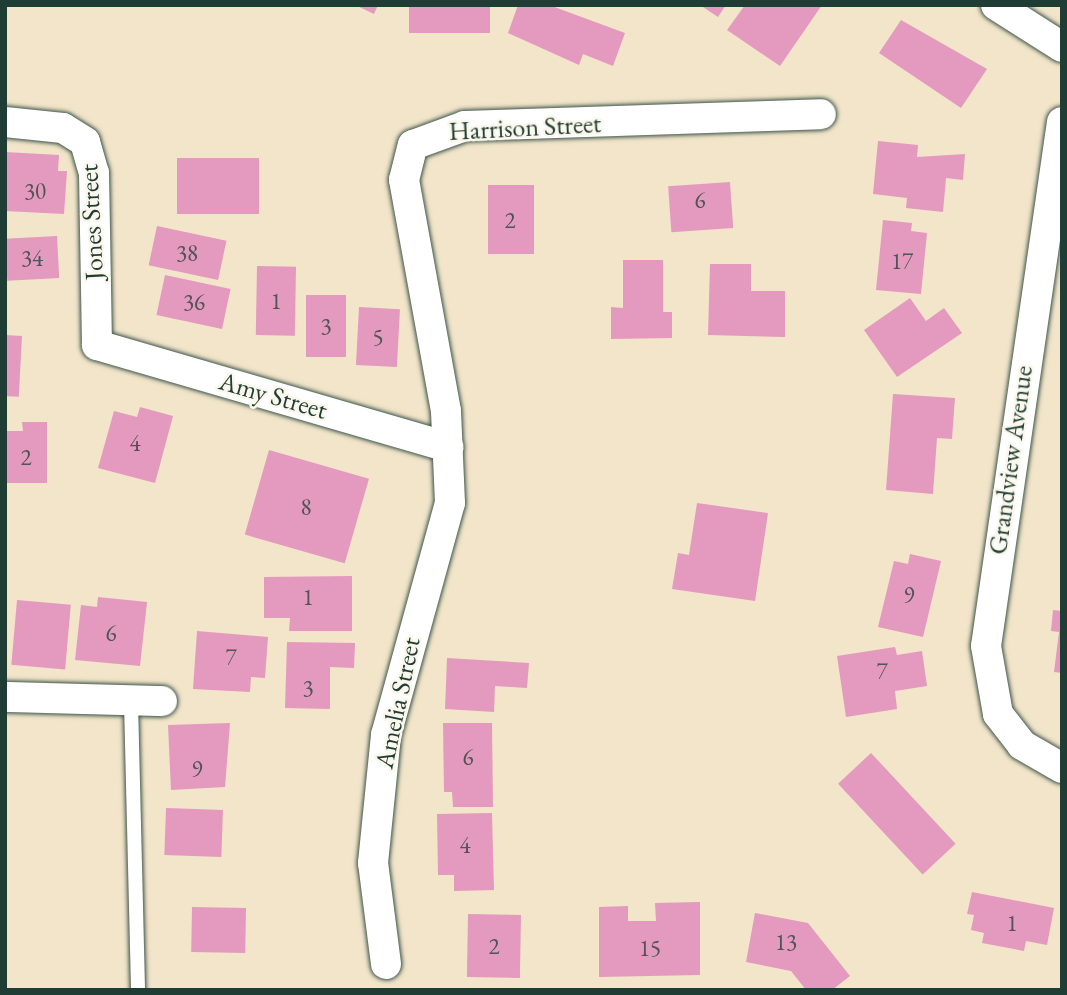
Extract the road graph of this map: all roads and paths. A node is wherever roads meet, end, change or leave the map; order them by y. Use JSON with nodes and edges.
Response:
{"nodes":[{"id":1,"x":996,"y":5,"type":"edge"},
{"id":2,"x":1062,"y":47,"type":"edge"},
{"id":3,"x":821,"y":114,"type":"dead end"},
{"id":4,"x":5,"y":122,"type":"edge"},
{"id":5,"x":1062,"y":122,"type":"edge"},
{"id":6,"x":97,"y":345,"type":"joint"},
{"id":7,"x":449,"y":447,"type":"junction"},
{"id":8,"x":5,"y":697,"type":"edge"},
{"id":9,"x":162,"y":701,"type":"dead end"},
{"id":10,"x":131,"y":702,"type":"junction"},
{"id":11,"x":1062,"y":768,"type":"edge"},
{"id":12,"x":386,"y":964,"type":"dead end"},
{"id":13,"x":138,"y":990,"type":"edge"}],
"edges":[{"from":1,"to":2,"type":"street"},
{"from":3,"to":7,"type":"street","name":"Harrison Street"},
{"from":4,"to":6,"type":"street","name":"Jones Street"},
{"from":5,"to":11,"type":"street","name":"Grandview Avenue"},
{"from":6,"to":7,"type":"street","name":"Amy Street"},
{"from":7,"to":12,"type":"street","name":"Amelia Street"},
{"from":8,"to":10,"type":"street"},
{"from":9,"to":10,"type":"street"},
{"from":10,"to":13,"type":"lane"}]}
